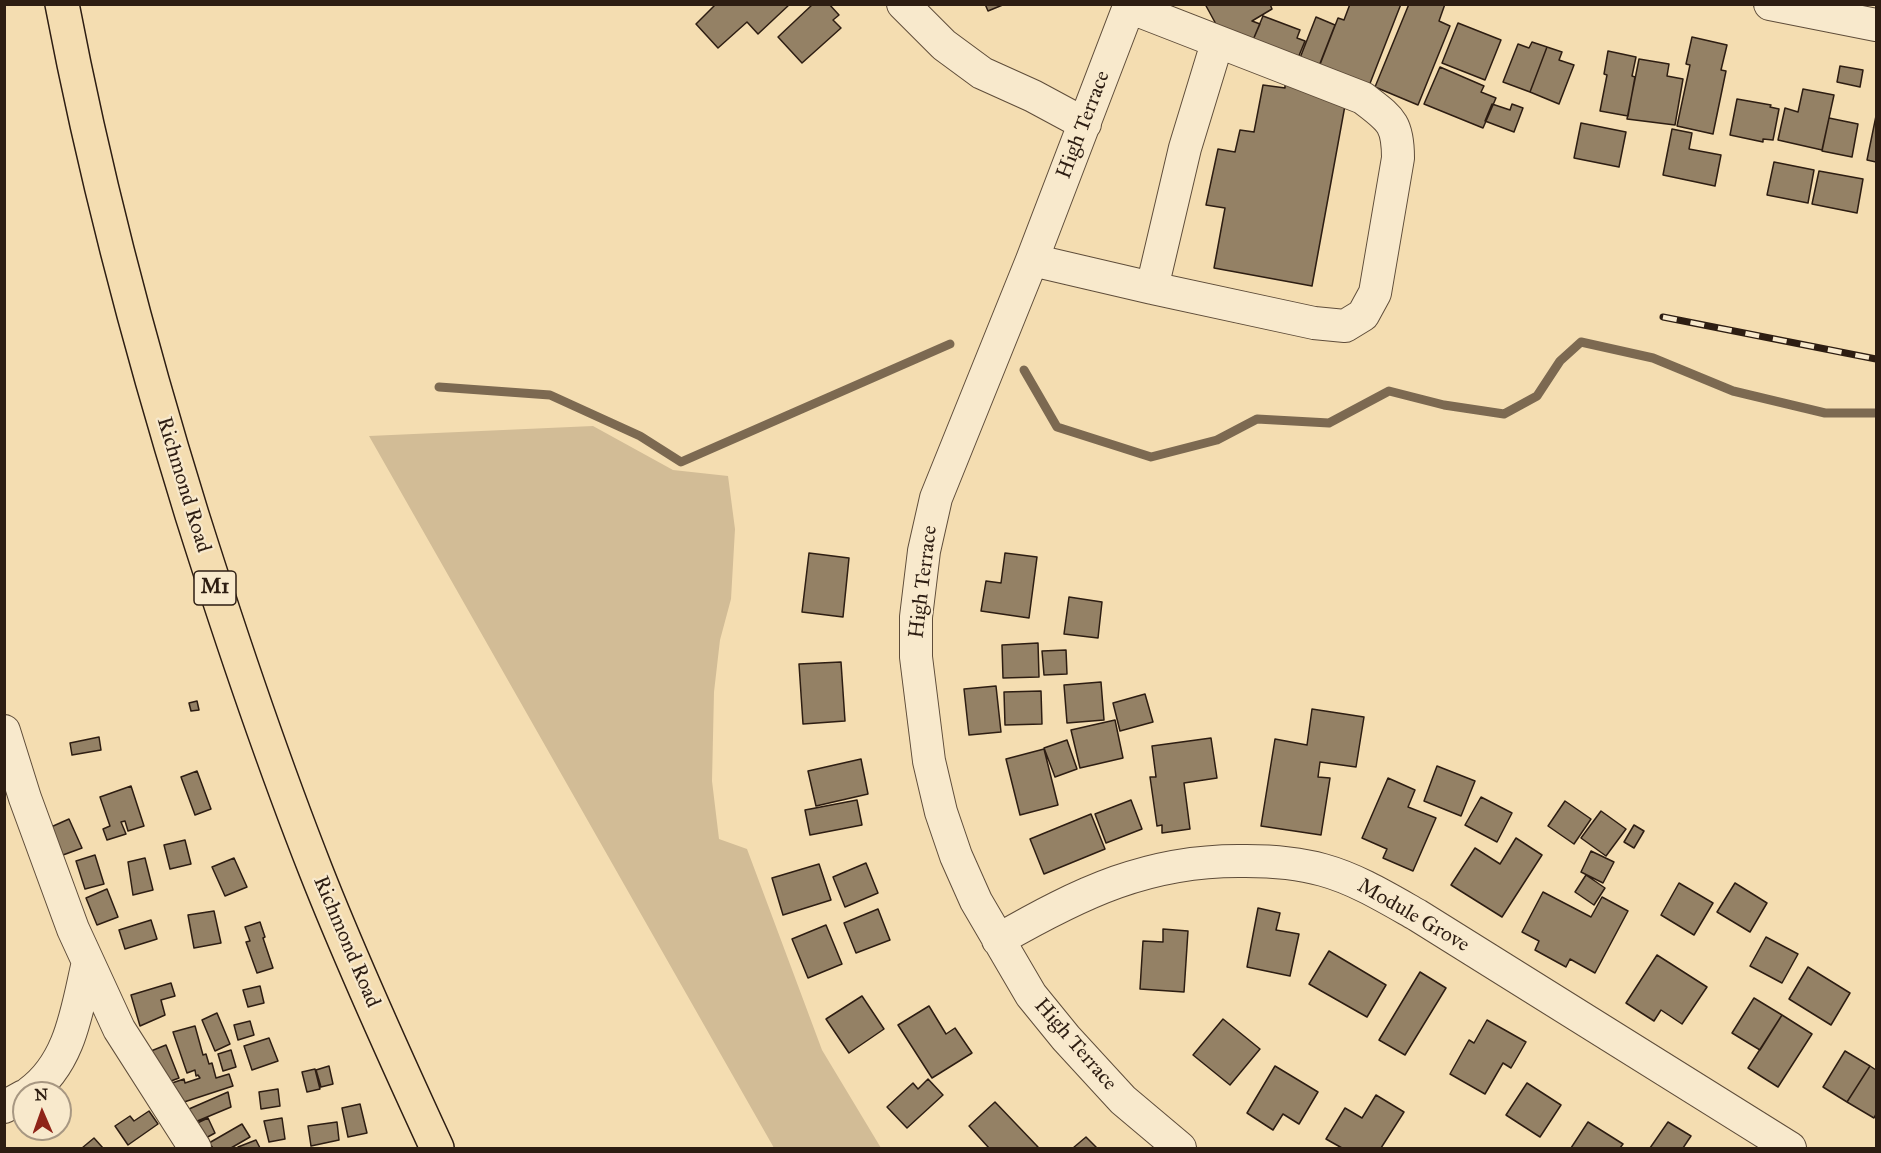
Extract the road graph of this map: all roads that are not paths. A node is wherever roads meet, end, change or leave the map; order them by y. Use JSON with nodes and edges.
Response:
{"nodes":[{"id":1,"x":62,"y":4,"type":"edge"},
{"id":2,"x":903,"y":4,"type":"edge"},
{"id":3,"x":1770,"y":4,"type":"edge"},
{"id":4,"x":1130,"y":6,"type":"edge"},
{"id":5,"x":1876,"y":25,"type":"edge"},
{"id":6,"x":1216,"y":43,"type":"junction"},
{"id":7,"x":1085,"y":124,"type":"junction"},
{"id":8,"x":1032,"y":260,"type":"junction"},
{"id":9,"x":1152,"y":288,"type":"junction"},
{"id":10,"x":4,"y":731,"type":"edge"},
{"id":11,"x":998,"y":940,"type":"junction"},
{"id":12,"x":88,"y":962,"type":"junction"},
{"id":13,"x":43,"y":1081,"type":"edge"},
{"id":14,"x":195,"y":1149,"type":"edge"},
{"id":15,"x":437,"y":1149,"type":"edge"},
{"id":16,"x":1179,"y":1149,"type":"edge"},
{"id":17,"x":1790,"y":1149,"type":"edge"}],
"edges":[{"from":1,"to":15,"type":"highway","name":"Richmond Road","number":"M1"},
{"from":2,"to":7,"type":"street"},
{"from":3,"to":5,"type":"street"},
{"from":4,"to":6,"type":"street"},
{"from":4,"to":7,"type":"street","name":"High Terrace"},
{"from":6,"to":9,"type":"street"},
{"from":6,"to":9,"type":"street"},
{"from":7,"to":8,"type":"street","name":"High Terrace"},
{"from":8,"to":9,"type":"street"},
{"from":8,"to":11,"type":"street","name":"High Terrace"},
{"from":10,"to":12,"type":"street"},
{"from":11,"to":16,"type":"street","name":"High Terrace"},
{"from":11,"to":17,"type":"street","name":"Module Grove"},
{"from":12,"to":13,"type":"street"},
{"from":12,"to":14,"type":"street"}]}
